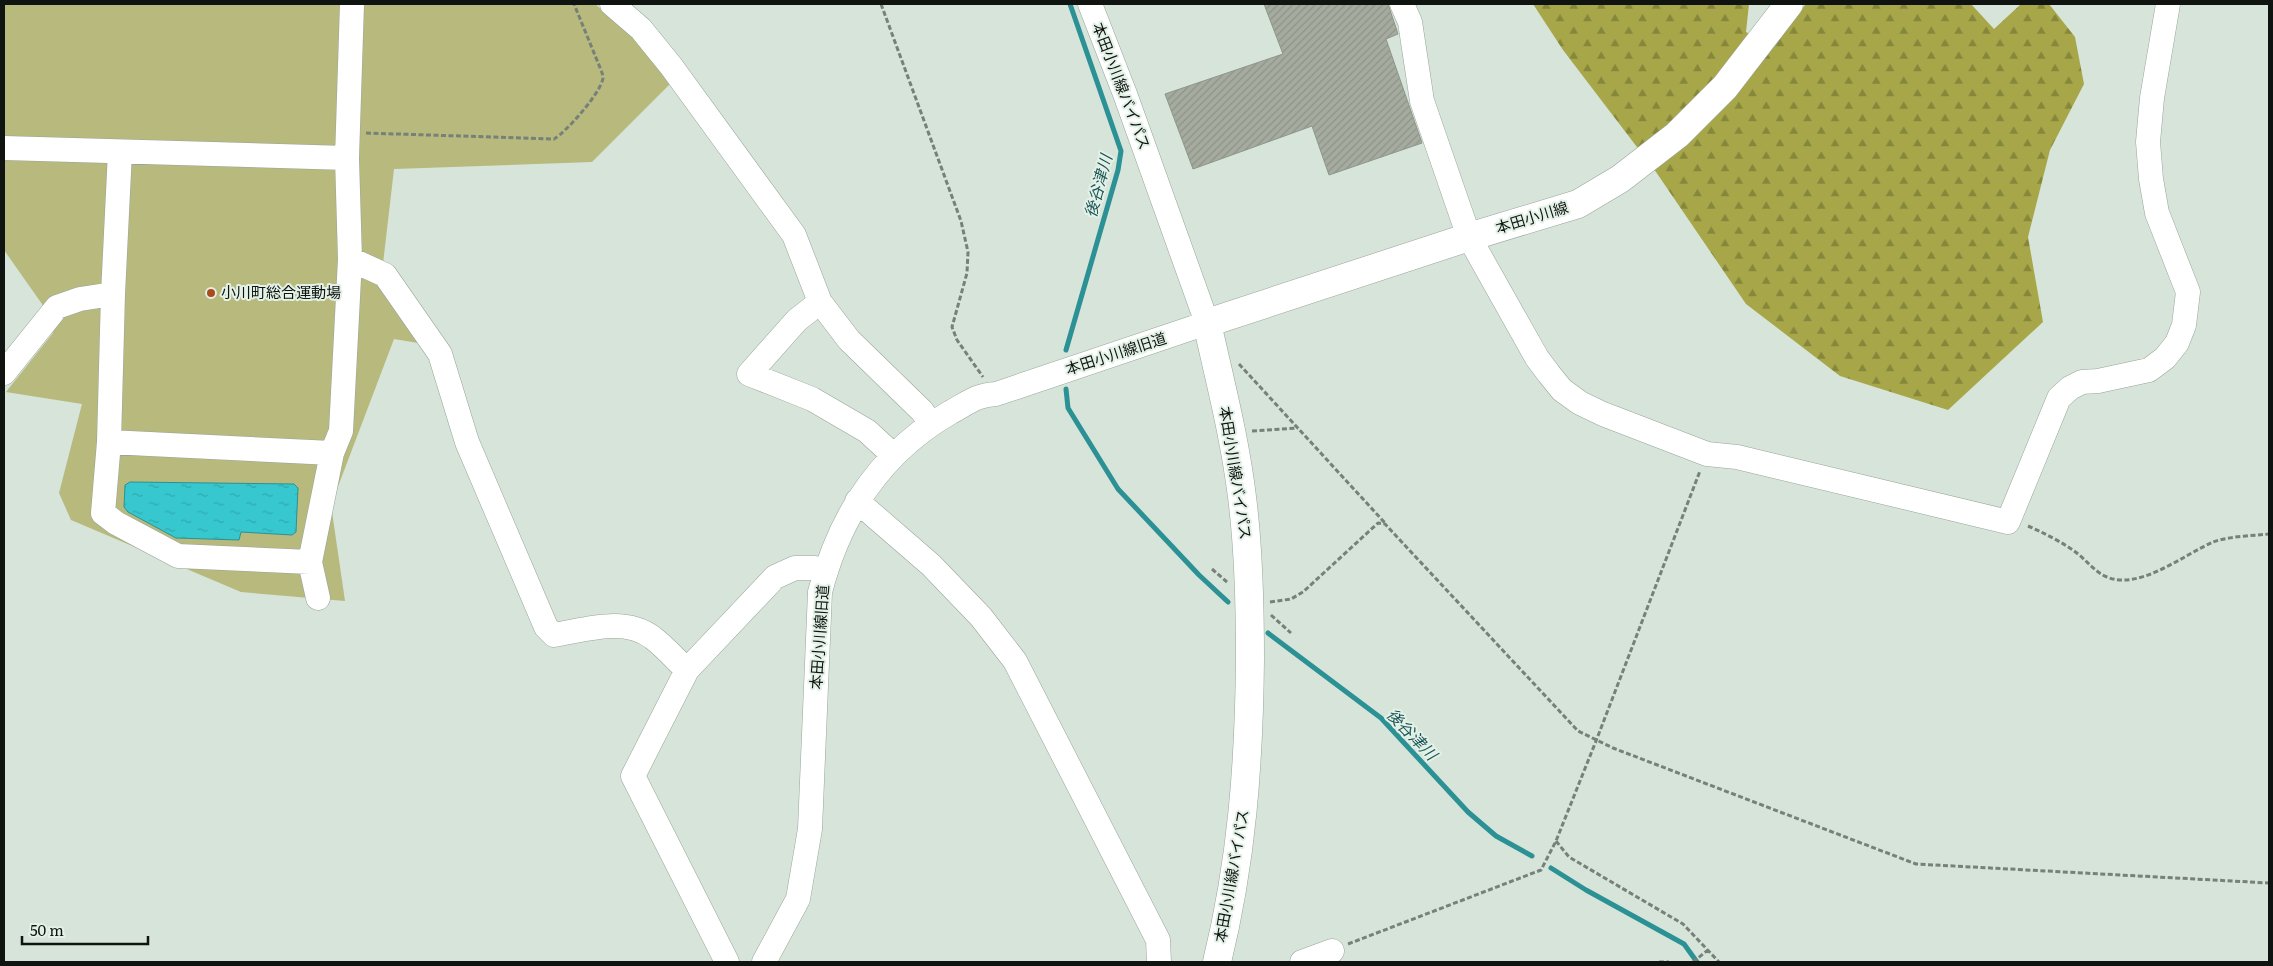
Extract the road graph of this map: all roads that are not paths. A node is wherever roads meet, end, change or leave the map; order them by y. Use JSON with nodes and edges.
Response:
{"nodes":[{"id":1,"x":352,"y":4,"type":"edge"},
{"id":2,"x":612,"y":4,"type":"edge"},
{"id":3,"x":1090,"y":4,"type":"edge"},
{"id":4,"x":1402,"y":4,"type":"edge"},
{"id":5,"x":1789,"y":4,"type":"edge"},
{"id":6,"x":2168,"y":4,"type":"edge"},
{"id":7,"x":4,"y":148,"type":"edge"},
{"id":8,"x":120,"y":152,"type":"junction"},
{"id":9,"x":347,"y":158,"type":"junction"},
{"id":10,"x":1469,"y":237,"type":"junction"},
{"id":11,"x":350,"y":259,"type":"junction"},
{"id":12,"x":112,"y":294,"type":"junction"},
{"id":13,"x":820,"y":302,"type":"junction"},
{"id":14,"x":1207,"y":323,"type":"junction"},
{"id":15,"x":4,"y":373,"type":"edge"},
{"id":16,"x":931,"y":424,"type":"junction"},
{"id":17,"x":109,"y":442,"type":"junction"},
{"id":18,"x":332,"y":453,"type":"junction"},
{"id":19,"x":893,"y":455,"type":"junction"},
{"id":20,"x":857,"y":501,"type":"junction"},
{"id":21,"x":310,"y":562,"type":"junction"},
{"id":22,"x":826,"y":571,"type":"junction"},
{"id":23,"x":318,"y":598,"type":"dead end"},
{"id":24,"x":687,"y":670,"type":"junction"},
{"id":25,"x":1332,"y":951,"type":"road end"},
{"id":26,"x":727,"y":962,"type":"edge"},
{"id":27,"x":764,"y":962,"type":"edge"},
{"id":28,"x":1159,"y":962,"type":"edge"},
{"id":29,"x":1216,"y":962,"type":"edge"},
{"id":30,"x":1302,"y":962,"type":"edge"}],
"edges":[{"from":1,"to":9,"type":"street"},
{"from":2,"to":13,"type":"street"},
{"from":3,"to":14,"type":"street","name":"本田小川線バイパス"},
{"from":4,"to":10,"type":"street"},
{"from":5,"to":10,"type":"main road","name":"本田小川線"},
{"from":6,"to":10,"type":"street"},
{"from":7,"to":8,"type":"street"},
{"from":8,"to":9,"type":"street"},
{"from":8,"to":12,"type":"street"},
{"from":9,"to":11,"type":"street"},
{"from":10,"to":14,"type":"main road","name":"本田小川線"},
{"from":11,"to":18,"type":"street"},
{"from":11,"to":24,"type":"street"},
{"from":12,"to":15,"type":"street"},
{"from":12,"to":17,"type":"street"},
{"from":13,"to":16,"type":"street"},
{"from":13,"to":19,"type":"street"},
{"from":14,"to":16,"type":"street","name":"本田小川線旧道"},
{"from":14,"to":29,"type":"main road","name":"本田小川線バイパス"},
{"from":16,"to":19,"type":"street","name":"本田小川線旧道"},
{"from":17,"to":18,"type":"street"},
{"from":17,"to":21,"type":"street"},
{"from":18,"to":21,"type":"street"},
{"from":19,"to":20,"type":"street","name":"本田小川線旧道"},
{"from":20,"to":22,"type":"street","name":"本田小川線旧道"},
{"from":20,"to":28,"type":"street"},
{"from":21,"to":23,"type":"street"},
{"from":22,"to":24,"type":"street"},
{"from":22,"to":27,"type":"street","name":"本田小川線旧道"},
{"from":24,"to":26,"type":"street"},
{"from":25,"to":30,"type":"street"}]}
